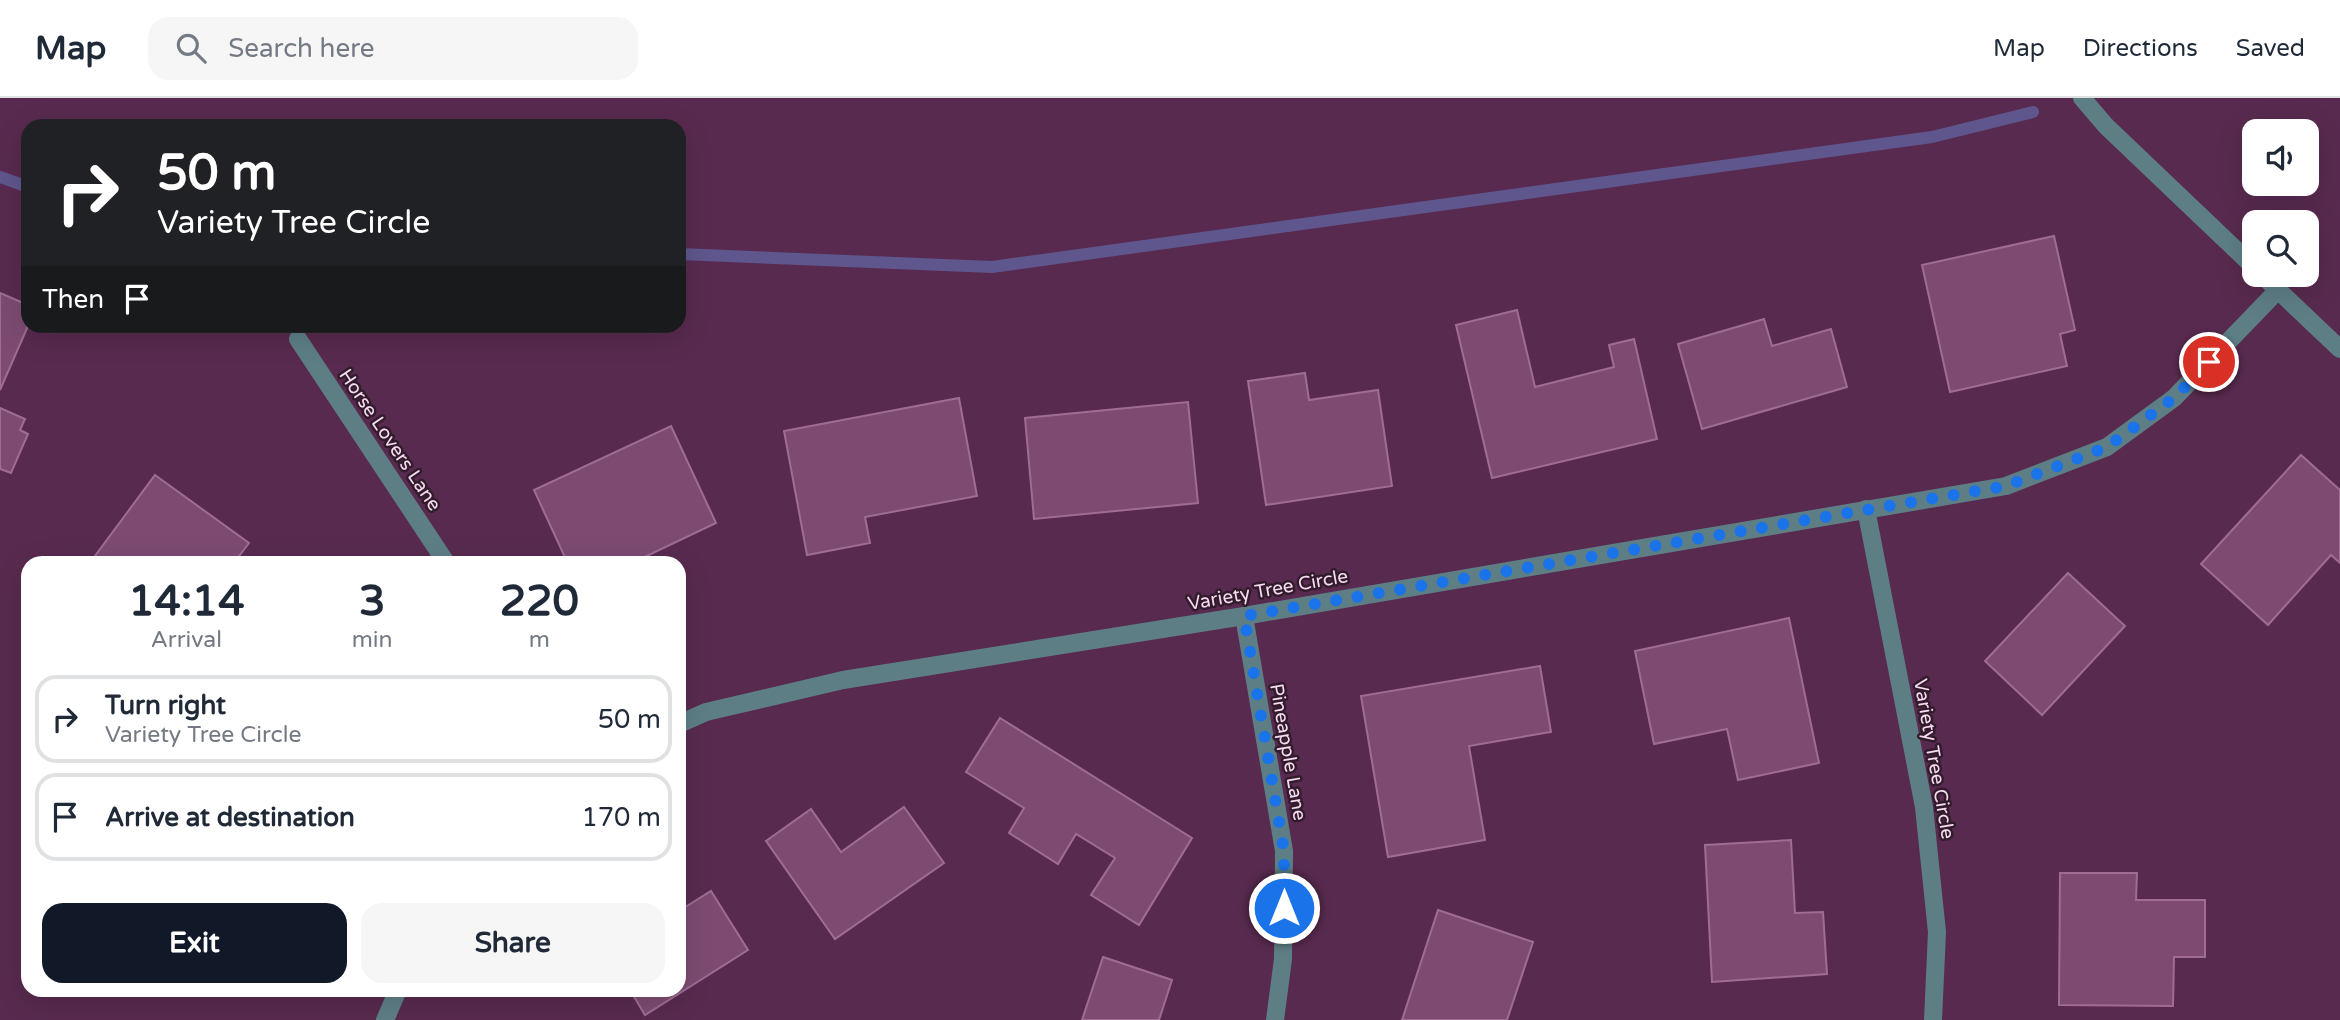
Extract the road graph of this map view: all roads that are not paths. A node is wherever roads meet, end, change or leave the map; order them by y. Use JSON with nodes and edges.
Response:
{"nodes":[{"id":1,"x":2082,"y":98,"type":"edge"},
{"id":2,"x":2242,"y":256,"type":"edge"},
{"id":3,"x":2275,"y":287,"type":"edge"},
{"id":4,"x":2278,"y":290,"type":"junction"},
{"id":5,"x":298,"y":339,"type":"dead end"},
{"id":6,"x":2340,"y":349,"type":"edge"},
{"id":7,"x":1867,"y":509,"type":"junction"},
{"id":8,"x":442,"y":556,"type":"edge"},
{"id":9,"x":1244,"y":616,"type":"junction"},
{"id":10,"x":686,"y":721,"type":"edge"},
{"id":11,"x":395,"y":997,"type":"edge"},
{"id":12,"x":385,"y":1020,"type":"edge"},
{"id":13,"x":1275,"y":1020,"type":"edge"},
{"id":14,"x":1933,"y":1020,"type":"edge"}],
"edges":[{"from":1,"to":2,"type":"street"},
{"from":3,"to":4,"type":"street"},
{"from":4,"to":6,"type":"street"},
{"from":4,"to":7,"type":"street","name":"Variety Tree Circle"},
{"from":5,"to":8,"type":"street","name":"Horse Lovers Lane"},
{"from":7,"to":9,"type":"street","name":"Variety Tree Circle"},
{"from":7,"to":14,"type":"street","name":"Variety Tree Circle"},
{"from":9,"to":10,"type":"street","name":"Variety Tree Circle"},
{"from":9,"to":13,"type":"street","name":"Pineapple Lane"},
{"from":11,"to":12,"type":"street"}]}
